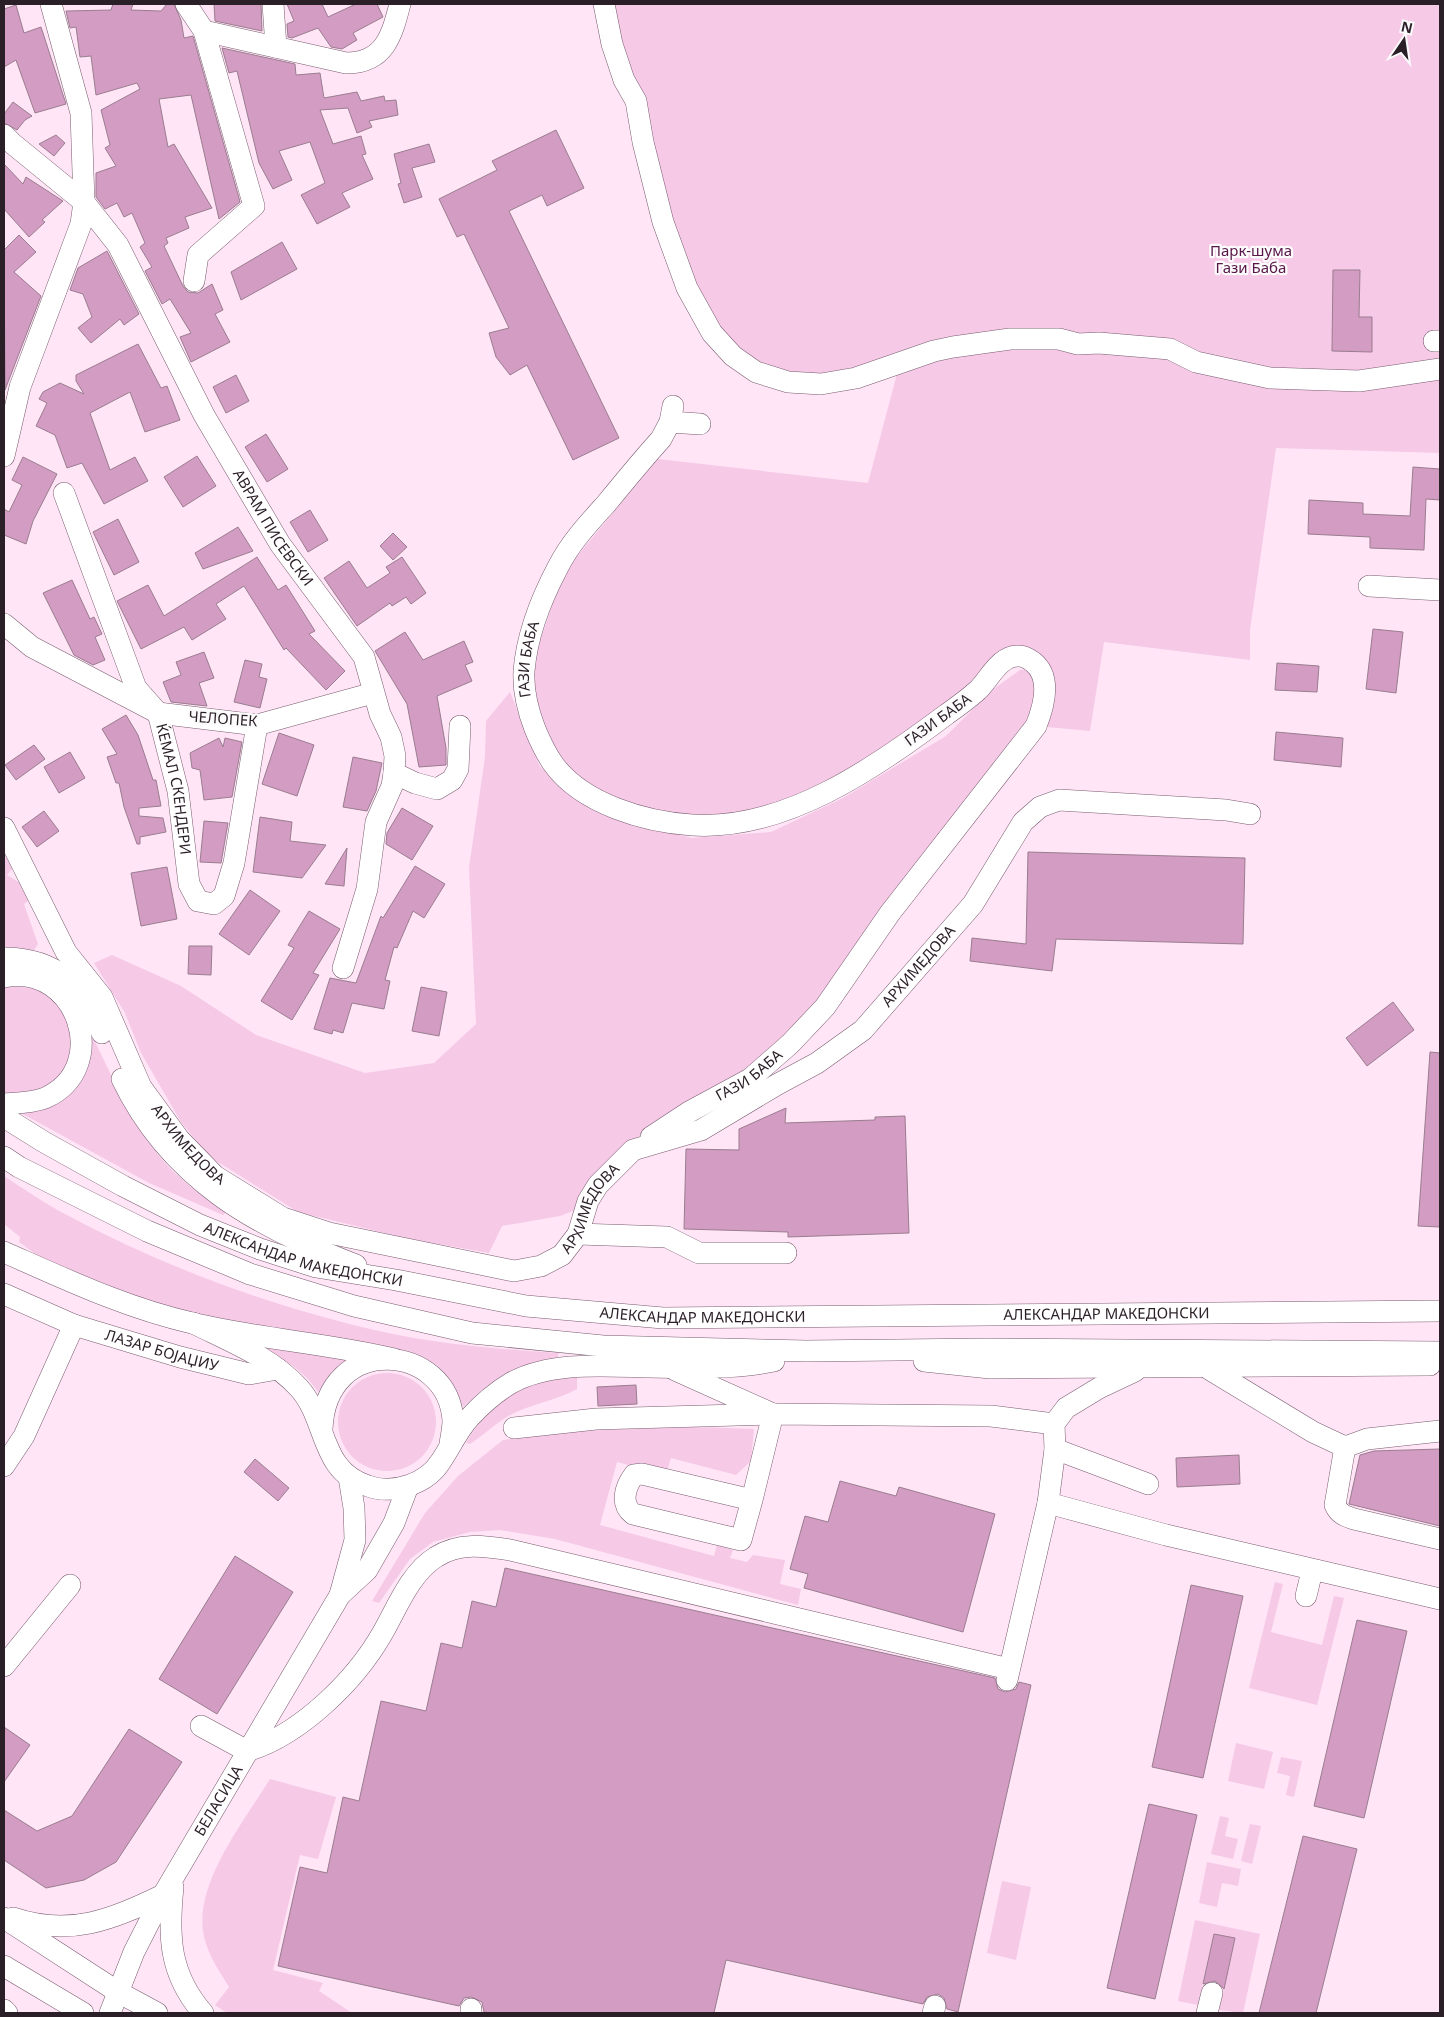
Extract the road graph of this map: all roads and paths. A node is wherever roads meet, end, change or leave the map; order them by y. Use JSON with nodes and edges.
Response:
{"nodes":[{"id":1,"x":51,"y":4,"type":"edge"},
{"id":2,"x":186,"y":4,"type":"edge"},
{"id":3,"x":273,"y":4,"type":"edge"},
{"id":4,"x":400,"y":4,"type":"edge"},
{"id":5,"x":604,"y":4,"type":"edge"},
{"id":6,"x":204,"y":31,"type":"junction"},
{"id":7,"x":276,"y":47,"type":"junction"},
{"id":8,"x":4,"y":135,"type":"edge"},
{"id":9,"x":84,"y":202,"type":"junction"},
{"id":10,"x":194,"y":281,"type":"dead end"},
{"id":11,"x":1440,"y":369,"type":"edge"},
{"id":12,"x":700,"y":424,"type":"dead end"},
{"id":13,"x":4,"y":456,"type":"edge"},
{"id":14,"x":64,"y":493,"type":"dead end"},
{"id":15,"x":1369,"y":586,"type":"dead end"},
{"id":16,"x":1440,"y":590,"type":"edge"},
{"id":17,"x":4,"y":624,"type":"edge"},
{"id":18,"x":373,"y":693,"type":"junction"},
{"id":19,"x":158,"y":713,"type":"junction"},
{"id":20,"x":257,"y":725,"type":"junction"},
{"id":21,"x":460,"y":726,"type":"dead end"},
{"id":22,"x":394,"y":772,"type":"junction"},
{"id":23,"x":1250,"y":814,"type":"dead end"},
{"id":24,"x":4,"y":828,"type":"edge"},
{"id":25,"x":4,"y":958,"type":"edge"},
{"id":26,"x":343,"y":968,"type":"dead end"},
{"id":27,"x":4,"y":977,"type":"edge"},
{"id":28,"x":4,"y":1104,"type":"edge"},
{"id":29,"x":4,"y":1117,"type":"edge"},
{"id":30,"x":632,"y":1150,"type":"junction"},
{"id":31,"x":4,"y":1157,"type":"edge"},
{"id":32,"x":578,"y":1234,"type":"junction"},
{"id":33,"x":4,"y":1241,"type":"edge"},
{"id":34,"x":4,"y":1252,"type":"edge"},
{"id":35,"x":786,"y":1253,"type":"dead end"},
{"id":36,"x":44,"y":1269,"type":"junction"},
{"id":37,"x":396,"y":1280,"type":"junction"},
{"id":38,"x":4,"y":1294,"type":"edge"},
{"id":39,"x":1440,"y":1311,"type":"edge"},
{"id":40,"x":193,"y":1324,"type":"junction"},
{"id":41,"x":74,"y":1325,"type":"junction"},
{"id":42,"x":806,"y":1351,"type":"junction"},
{"id":43,"x":890,"y":1351,"type":"junction"},
{"id":44,"x":1440,"y":1352,"type":"edge"},
{"id":45,"x":394,"y":1359,"type":"junction"},
{"id":46,"x":1440,"y":1364,"type":"edge"},
{"id":47,"x":668,"y":1367,"type":"junction"},
{"id":48,"x":1142,"y":1368,"type":"junction"},
{"id":49,"x":1208,"y":1368,"type":"junction"},
{"id":50,"x":278,"y":1369,"type":"junction"},
{"id":51,"x":773,"y":1414,"type":"junction"},
{"id":52,"x":1054,"y":1424,"type":"junction"},
{"id":53,"x":514,"y":1428,"type":"dead end"},
{"id":54,"x":322,"y":1429,"type":"junction"},
{"id":55,"x":1440,"y":1431,"type":"edge"},
{"id":56,"x":450,"y":1444,"type":"junction"},
{"id":57,"x":1345,"y":1447,"type":"junction"},
{"id":58,"x":1055,"y":1448,"type":"junction"},
{"id":59,"x":4,"y":1466,"type":"edge"},
{"id":60,"x":349,"y":1477,"type":"junction"},
{"id":61,"x":1148,"y":1484,"type":"dead end"},
{"id":62,"x":408,"y":1486,"type":"junction"},
{"id":63,"x":752,"y":1500,"type":"junction"},
{"id":64,"x":1048,"y":1503,"type":"junction"},
{"id":65,"x":1440,"y":1539,"type":"edge"},
{"id":66,"x":1312,"y":1571,"type":"junction"},
{"id":67,"x":70,"y":1585,"type":"dead end"},
{"id":68,"x":340,"y":1595,"type":"junction"},
{"id":69,"x":1306,"y":1596,"type":"dead end"},
{"id":70,"x":1440,"y":1599,"type":"edge"},
{"id":71,"x":4,"y":1666,"type":"edge"},
{"id":72,"x":201,"y":1726,"type":"dead end"},
{"id":73,"x":247,"y":1751,"type":"junction"},
{"id":74,"x":168,"y":1886,"type":"junction"},
{"id":75,"x":4,"y":1913,"type":"edge"},
{"id":76,"x":4,"y":1918,"type":"edge"},
{"id":77,"x":4,"y":1966,"type":"edge"},
{"id":78,"x":118,"y":1992,"type":"junction"},
{"id":79,"x":1212,"y":1993,"type":"dead end"},
{"id":80,"x":4,"y":2010,"type":"edge"},
{"id":81,"x":7,"y":2013,"type":"edge"},
{"id":82,"x":83,"y":2013,"type":"edge"},
{"id":83,"x":110,"y":2013,"type":"edge"},
{"id":84,"x":158,"y":2013,"type":"edge"},
{"id":85,"x":203,"y":2013,"type":"edge"},
{"id":86,"x":1207,"y":2013,"type":"edge"}],
"edges":[{"from":1,"to":9,"type":"street"},
{"from":2,"to":6,"type":"street"},
{"from":3,"to":7,"type":"street"},
{"from":4,"to":7,"type":"street"},
{"from":5,"to":11,"type":"street"},
{"from":6,"to":7,"type":"street"},
{"from":6,"to":10,"type":"street"},
{"from":8,"to":9,"type":"street","name":"АВРАМ ПИСЕВСКИ"},
{"from":9,"to":13,"type":"street"},
{"from":9,"to":18,"type":"street","name":"АВРАМ ПИСЕВСКИ"},
{"from":12,"to":30,"type":"street","name":"ГАЗИ БАБА"},
{"from":14,"to":19,"type":"street","name":"ЌЕМАЛ СКЕНДЕРИ"},
{"from":15,"to":16,"type":"street"},
{"from":17,"to":19,"type":"street","name":"ЧЕЛОПЕК"},
{"from":18,"to":20,"type":"street","name":"ЧЕЛОПЕК"},
{"from":18,"to":22,"type":"street","name":"АВРАМ ПИСЕВСКИ"},
{"from":19,"to":20,"type":"street","name":"ЧЕЛОПЕК"},
{"from":19,"to":20,"type":"street","name":"ЌЕМАЛ СКЕНДЕРИ"},
{"from":21,"to":22,"type":"street"},
{"from":22,"to":26,"type":"street","name":"АВРАМ ПИСЕВСКИ"},
{"from":23,"to":30,"type":"street","name":"АРХИМЕДОВА"},
{"from":24,"to":32,"type":"street","name":"АРХИМЕДОВА"},
{"from":25,"to":37,"type":"street"},
{"from":27,"to":28,"type":"street"},
{"from":29,"to":37,"type":"street","name":"АЛЕКСАНДАР МАКЕДОНСКИ"},
{"from":30,"to":32,"type":"street","name":"АРХИМЕДОВА"},
{"from":31,"to":42,"type":"street","name":"АЛЕКСАНДАР МАКЕДОНСКИ"},
{"from":32,"to":35,"type":"street"},
{"from":33,"to":36,"type":"street"},
{"from":34,"to":36,"type":"street"},
{"from":36,"to":40,"type":"street"},
{"from":37,"to":39,"type":"street","name":"АЛЕКСАНДАР МАКЕДОНСКИ"},
{"from":38,"to":41,"type":"street","name":"ЛАЗАР БОЈАЏИУ"},
{"from":40,"to":45,"type":"street"},
{"from":40,"to":50,"type":"street"},
{"from":41,"to":50,"type":"street","name":"ЛАЗАР БОЈАЏИУ"},
{"from":41,"to":59,"type":"street"},
{"from":42,"to":43,"type":"street","name":"АЛЕКСАНДАР МАКЕДОНСКИ"},
{"from":42,"to":47,"type":"street"},
{"from":43,"to":44,"type":"street","name":"АЛЕКСАНДАР МАКЕДОНСКИ"},
{"from":43,"to":48,"type":"street"},
{"from":45,"to":54,"type":"street"},
{"from":45,"to":56,"type":"street"},
{"from":46,"to":49,"type":"street"},
{"from":47,"to":51,"type":"street"},
{"from":47,"to":56,"type":"street"},
{"from":48,"to":49,"type":"street"},
{"from":48,"to":52,"type":"street"},
{"from":49,"to":57,"type":"street"},
{"from":50,"to":54,"type":"street"},
{"from":51,"to":52,"type":"street"},
{"from":51,"to":53,"type":"street"},
{"from":51,"to":63,"type":"street"},
{"from":52,"to":58,"type":"street"},
{"from":54,"to":60,"type":"street"},
{"from":55,"to":57,"type":"street"},
{"from":56,"to":62,"type":"street"},
{"from":57,"to":65,"type":"street"},
{"from":58,"to":61,"type":"street"},
{"from":58,"to":64,"type":"street"},
{"from":60,"to":62,"type":"street"},
{"from":60,"to":68,"type":"street","name":"БЕЛАСИЦА"},
{"from":62,"to":68,"type":"street","name":"БЕЛАСИЦА"},
{"from":63,"to":63,"type":"street"},
{"from":64,"to":66,"type":"street"},
{"from":64,"to":73,"type":"street"},
{"from":66,"to":69,"type":"street"},
{"from":66,"to":70,"type":"street"},
{"from":67,"to":71,"type":"street"},
{"from":68,"to":73,"type":"street","name":"БЕЛАСИЦА"},
{"from":72,"to":73,"type":"street"},
{"from":73,"to":74,"type":"street","name":"БЕЛАСИЦА"},
{"from":74,"to":75,"type":"street"},
{"from":74,"to":78,"type":"street","name":"БЕЛАСИЦА"},
{"from":74,"to":85,"type":"street"},
{"from":76,"to":78,"type":"street"},
{"from":77,"to":82,"type":"street"},
{"from":78,"to":83,"type":"street","name":"БЕЛАСИЦА"},
{"from":78,"to":84,"type":"street"},
{"from":79,"to":86,"type":"street"},
{"from":80,"to":81,"type":"street"}]}
